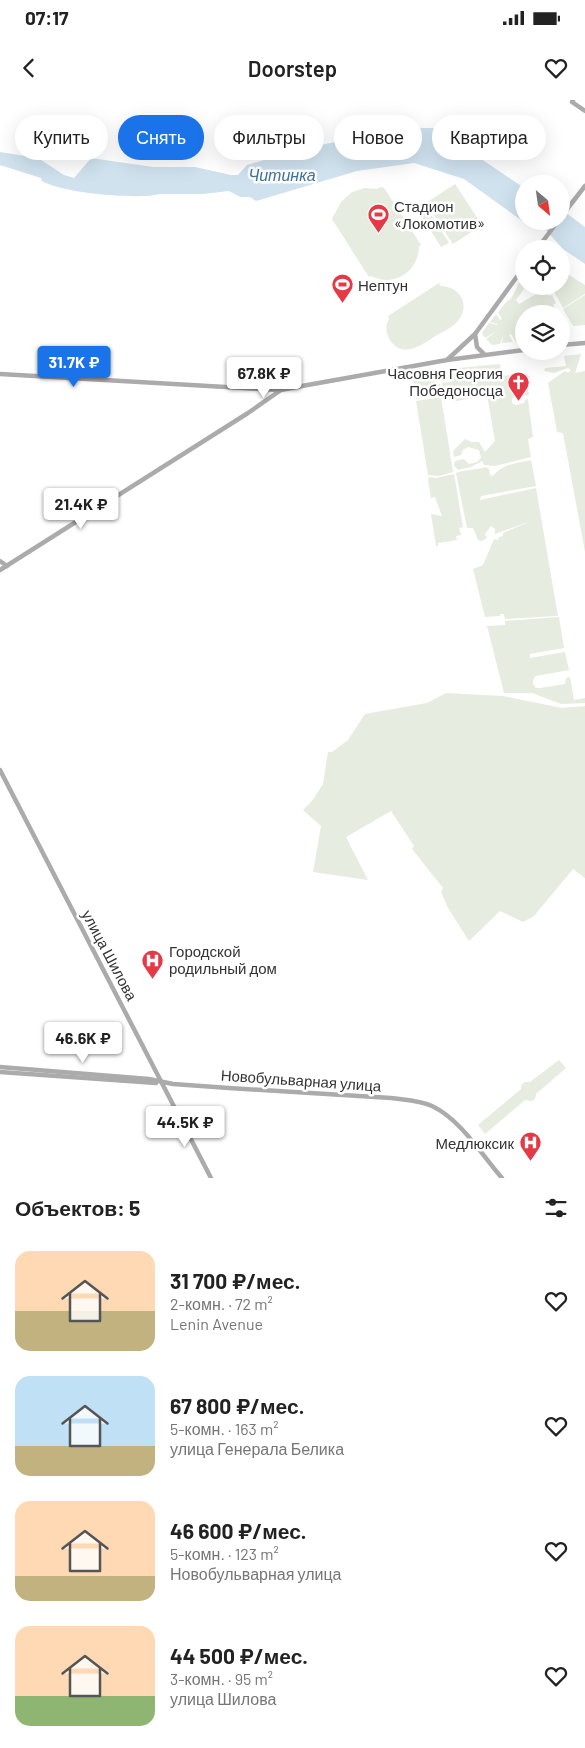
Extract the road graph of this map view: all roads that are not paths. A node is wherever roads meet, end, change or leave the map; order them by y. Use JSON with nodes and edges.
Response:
{"nodes":[{"id":1,"x":572,"y":101,"type":"edge"},
{"id":2,"x":585,"y":111,"type":"edge"},
{"id":3,"x":585,"y":186,"type":"edge"},
{"id":4,"x":570,"y":205,"type":"edge"},
{"id":5,"x":552,"y":230,"type":"edge"},
{"id":6,"x":544,"y":240,"type":"edge"},
{"id":7,"x":515,"y":279,"type":"edge"},
{"id":8,"x":475,"y":334,"type":"junction"},
{"id":9,"x":585,"y":343,"type":"edge"},
{"id":10,"x":570,"y":344,"type":"edge"},
{"id":11,"x":515,"y":351,"type":"edge"},
{"id":12,"x":484,"y":354,"type":"junction"},
{"id":13,"x":447,"y":360,"type":"junction"},
{"id":14,"x":0,"y":374,"type":"edge"},
{"id":15,"x":281,"y":390,"type":"junction"},
{"id":16,"x":0,"y":561,"type":"edge"},
{"id":17,"x":7,"y":566,"type":"junction"},
{"id":18,"x":0,"y":570,"type":"edge"},
{"id":19,"x":0,"y":770,"type":"edge"},
{"id":20,"x":0,"y":1067,"type":"edge"},
{"id":21,"x":0,"y":1072,"type":"edge"},
{"id":22,"x":162,"y":1082,"type":"junction"},
{"id":23,"x":211,"y":1178,"type":"edge"},
{"id":24,"x":502,"y":1178,"type":"edge"}],
"edges":[{"from":1,"to":2,"type":"main road"},
{"from":3,"to":4,"type":"main road"},
{"from":5,"to":6,"type":"main road"},
{"from":7,"to":8,"type":"main road"},
{"from":8,"to":12,"type":"main road"},
{"from":8,"to":13,"type":"main road"},
{"from":9,"to":10,"type":"main road"},
{"from":11,"to":12,"type":"main road"},
{"from":12,"to":13,"type":"main road"},
{"from":13,"to":15,"type":"main road"},
{"from":14,"to":15,"type":"main road"},
{"from":15,"to":17,"type":"main road"},
{"from":16,"to":17,"type":"main road"},
{"from":17,"to":18,"type":"main road"},
{"from":19,"to":22,"type":"main road","name":"улица Шилова"},
{"from":20,"to":22,"type":"main road","name":"Новобульварная улица"},
{"from":21,"to":22,"type":"main road","name":"Новобульварная улица"},
{"from":22,"to":23,"type":"main road","name":"улица Шилова"},
{"from":22,"to":24,"type":"main road","name":"Новобульварная улица"}]}
